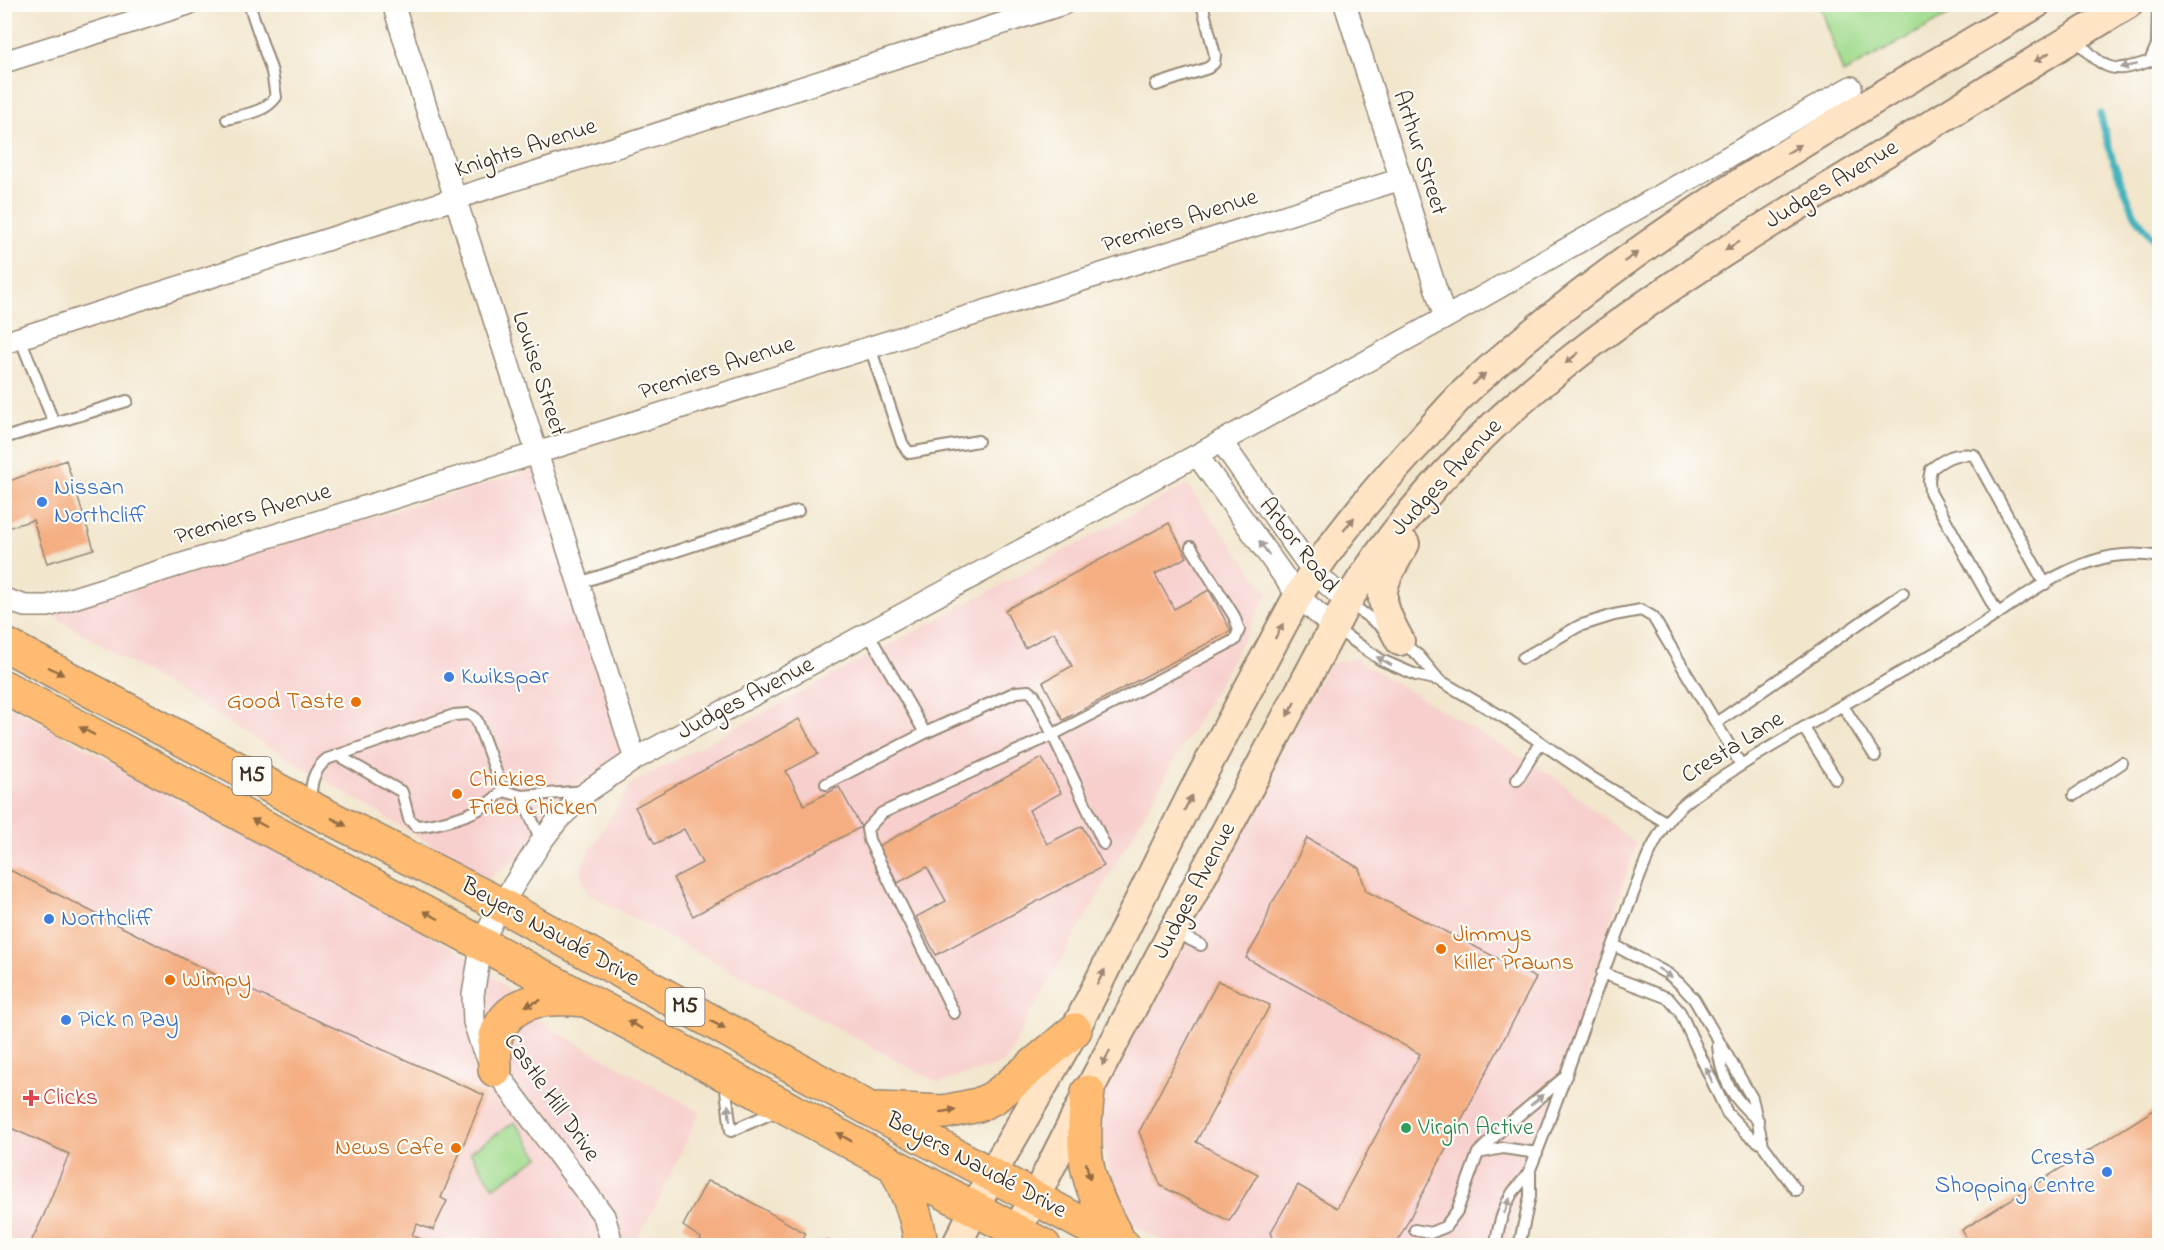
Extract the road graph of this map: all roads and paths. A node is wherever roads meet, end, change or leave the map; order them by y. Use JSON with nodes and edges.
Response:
{"nodes":[{"id":1,"x":188,"y":4,"type":"edge"},
{"id":2,"x":249,"y":4,"type":"edge"},
{"id":3,"x":393,"y":4,"type":"edge"},
{"id":4,"x":1063,"y":4,"type":"edge"},
{"id":5,"x":1202,"y":4,"type":"edge"},
{"id":6,"x":1345,"y":4,"type":"edge"},
{"id":7,"x":2036,"y":4,"type":"edge"},
{"id":8,"x":2128,"y":4,"type":"edge"},
{"id":9,"x":2158,"y":4,"type":"edge"},
{"id":10,"x":2074,"y":38,"type":"junction"},
{"id":11,"x":2155,"y":61,"type":"edge"},
{"id":12,"x":4,"y":62,"type":"edge"},
{"id":13,"x":1156,"y":85,"type":"dead end"},
{"id":14,"x":1851,"y":87,"type":"dead end"},
{"id":15,"x":227,"y":119,"type":"dead end"},
{"id":16,"x":1401,"y":179,"type":"junction"},
{"id":17,"x":454,"y":199,"type":"junction"},
{"id":18,"x":1444,"y":318,"type":"junction"},
{"id":19,"x":12,"y":340,"type":"edge"},
{"id":20,"x":870,"y":347,"type":"junction"},
{"id":21,"x":127,"y":401,"type":"dead end"},
{"id":22,"x":54,"y":423,"type":"junction"},
{"id":23,"x":4,"y":438,"type":"edge"},
{"id":24,"x":978,"y":441,"type":"dead end"},
{"id":25,"x":1221,"y":441,"type":"junction"},
{"id":26,"x":537,"y":453,"type":"junction"},
{"id":27,"x":1197,"y":455,"type":"junction"},
{"id":28,"x":1432,"y":488,"type":"junction"},
{"id":29,"x":798,"y":511,"type":"dead end"},
{"id":30,"x":1191,"y":547,"type":"dead end"},
{"id":31,"x":2160,"y":557,"type":"edge"},
{"id":32,"x":1313,"y":570,"type":"junction"},
{"id":33,"x":579,"y":583,"type":"junction"},
{"id":34,"x":2045,"y":585,"type":"junction"},
{"id":35,"x":1903,"y":593,"type":"dead end"},
{"id":36,"x":1298,"y":596,"type":"junction"},
{"id":37,"x":4,"y":600,"type":"edge"},
{"id":38,"x":1347,"y":602,"type":"junction"},
{"id":39,"x":1998,"y":614,"type":"junction"},
{"id":40,"x":1334,"y":627,"type":"junction"},
{"id":41,"x":868,"y":633,"type":"junction"},
{"id":42,"x":1400,"y":641,"type":"junction"},
{"id":43,"x":4,"y":644,"type":"edge"},
{"id":44,"x":1523,"y":658,"type":"dead end"},
{"id":45,"x":1439,"y":680,"type":"junction"},
{"id":46,"x":4,"y":687,"type":"edge"},
{"id":47,"x":1843,"y":706,"type":"junction"},
{"id":48,"x":1716,"y":723,"type":"junction"},
{"id":49,"x":1804,"y":728,"type":"junction"},
{"id":50,"x":925,"y":733,"type":"junction"},
{"id":51,"x":1052,"y":735,"type":"junction"},
{"id":52,"x":1540,"y":742,"type":"junction"},
{"id":53,"x":337,"y":755,"type":"junction"},
{"id":54,"x":1875,"y":756,"type":"dead end"},
{"id":55,"x":635,"y":759,"type":"junction"},
{"id":56,"x":2122,"y":763,"type":"dead end"},
{"id":57,"x":1741,"y":765,"type":"junction"},
{"id":58,"x":1836,"y":778,"type":"dead end"},
{"id":59,"x":1516,"y":780,"type":"dead end"},
{"id":60,"x":826,"y":784,"type":"dead end"},
{"id":61,"x":503,"y":791,"type":"junction"},
{"id":62,"x":588,"y":791,"type":"junction"},
{"id":63,"x":2074,"y":795,"type":"dead end"},
{"id":64,"x":522,"y":796,"type":"junction"},
{"id":65,"x":309,"y":807,"type":"junction"},
{"id":66,"x":1667,"y":822,"type":"junction"},
{"id":67,"x":541,"y":842,"type":"junction"},
{"id":68,"x":1104,"y":844,"type":"dead end"},
{"id":69,"x":501,"y":905,"type":"junction"},
{"id":70,"x":1173,"y":932,"type":"junction"},
{"id":71,"x":482,"y":942,"type":"junction"},
{"id":72,"x":1201,"y":945,"type":"dead end"},
{"id":73,"x":1614,"y":945,"type":"junction"},
{"id":74,"x":1602,"y":973,"type":"junction"},
{"id":75,"x":590,"y":1001,"type":"junction"},
{"id":76,"x":954,"y":1013,"type":"dead end"},
{"id":77,"x":1075,"y":1030,"type":"junction"},
{"id":78,"x":495,"y":1070,"type":"junction"},
{"id":79,"x":725,"y":1074,"type":"junction"},
{"id":80,"x":1568,"y":1075,"type":"junction"},
{"id":81,"x":1088,"y":1092,"type":"junction"},
{"id":82,"x":787,"y":1106,"type":"junction"},
{"id":83,"x":868,"y":1108,"type":"junction"},
{"id":84,"x":1763,"y":1145,"type":"junction"},
{"id":85,"x":1478,"y":1153,"type":"junction"},
{"id":86,"x":1537,"y":1154,"type":"junction"},
{"id":87,"x":895,"y":1166,"type":"junction"},
{"id":88,"x":1530,"y":1172,"type":"junction"},
{"id":89,"x":992,"y":1174,"type":"junction"},
{"id":90,"x":1796,"y":1190,"type":"dead end"},
{"id":91,"x":1035,"y":1198,"type":"junction"},
{"id":92,"x":975,"y":1208,"type":"junction"},
{"id":93,"x":1415,"y":1230,"type":"dead end"},
{"id":94,"x":1022,"y":1241,"type":"edge"},
{"id":95,"x":1122,"y":1244,"type":"edge"},
{"id":96,"x":609,"y":1245,"type":"edge"},
{"id":97,"x":921,"y":1245,"type":"edge"},
{"id":98,"x":956,"y":1245,"type":"edge"},
{"id":99,"x":1496,"y":1245,"type":"edge"},
{"id":100,"x":1519,"y":1245,"type":"edge"}],
"edges":[{"from":1,"to":12,"type":"street"},
{"from":2,"to":15,"type":"lane"},
{"from":3,"to":17,"type":"street","name":"Louise Street"},
{"from":4,"to":17,"type":"street","name":"Knights Avenue"},
{"from":5,"to":13,"type":"lane"},
{"from":6,"to":16,"type":"street","name":"Arthur Street"},
{"from":32,"to":7,"type":"main road","name":"Judges Avenue","one_way":true},
{"from":8,"to":10,"type":"main road","name":"Judges Avenue"},
{"from":9,"to":11,"type":"lane"},
{"from":11,"to":10,"type":"lane","one_way":true},
{"from":10,"to":28,"type":"main road","name":"Judges Avenue","one_way":true},
{"from":14,"to":18,"type":"street","name":"Judges Avenue"},
{"from":16,"to":18,"type":"street","name":"Arthur Street"},
{"from":16,"to":20,"type":"street","name":"Premiers Avenue"},
{"from":17,"to":19,"type":"street","name":"Knights Avenue"},
{"from":17,"to":26,"type":"street","name":"Louise Street"},
{"from":18,"to":25,"type":"street","name":"Judges Avenue"},
{"from":19,"to":22,"type":"lane"},
{"from":20,"to":24,"type":"lane"},
{"from":20,"to":26,"type":"street","name":"Premiers Avenue"},
{"from":21,"to":22,"type":"lane"},
{"from":22,"to":23,"type":"lane"},
{"from":25,"to":27,"type":"street","name":"Judges Avenue"},
{"from":25,"to":32,"type":"street","name":"Arbor Road"},
{"from":26,"to":33,"type":"street","name":"Louise Street"},
{"from":26,"to":37,"type":"street","name":"Premiers Avenue"},
{"from":36,"to":27,"type":"street","name":"Arbor Road","one_way":true},
{"from":27,"to":41,"type":"street","name":"Judges Avenue"},
{"from":28,"to":38,"type":"main road","name":"Judges Avenue"},
{"from":28,"to":42,"type":"main road"},
{"from":29,"to":33,"type":"lane"},
{"from":30,"to":51,"type":"lane"},
{"from":31,"to":34,"type":"lane","name":"Cresta Lane"},
{"from":32,"to":36,"type":"main road","name":"Judges Avenue"},
{"from":32,"to":38,"type":"street","name":"Arbor Road"},
{"from":33,"to":55,"type":"street","name":"Louise Street"},
{"from":34,"to":39,"type":"lane","name":"Cresta Lane"},
{"from":34,"to":39,"type":"lane"},
{"from":35,"to":48,"type":"lane"},
{"from":36,"to":40,"type":"street","name":"Arbor Road"},
{"from":77,"to":36,"type":"main road","name":"Judges Avenue","one_way":true},
{"from":38,"to":40,"type":"main road","name":"Judges Avenue"},
{"from":38,"to":42,"type":"lane","name":"Arbor Road"},
{"from":39,"to":47,"type":"lane","name":"Cresta Lane"},
{"from":45,"to":40,"type":"lane","name":"Arbor Road","one_way":true},
{"from":40,"to":70,"type":"main road","name":"Judges Avenue","one_way":true},
{"from":41,"to":50,"type":"lane"},
{"from":41,"to":55,"type":"street","name":"Judges Avenue"},
{"from":42,"to":45,"type":"lane","name":"Arbor Road"},
{"from":43,"to":65,"type":"main road","name":"Beyers Naudé Drive","number":"M5","one_way":true},
{"from":44,"to":48,"type":"lane"},
{"from":45,"to":52,"type":"lane","name":"Arbor Road"},
{"from":71,"to":46,"type":"main road","name":"Beyers Naudé Drive","number":"M5","one_way":true},
{"from":47,"to":49,"type":"lane","name":"Cresta Lane"},
{"from":47,"to":54,"type":"lane"},
{"from":48,"to":57,"type":"lane"},
{"from":49,"to":57,"type":"lane","name":"Cresta Lane"},
{"from":49,"to":58,"type":"lane"},
{"from":50,"to":51,"type":"lane"},
{"from":50,"to":60,"type":"lane"},
{"from":51,"to":68,"type":"lane"},
{"from":51,"to":76,"type":"lane"},
{"from":52,"to":59,"type":"lane"},
{"from":52,"to":66,"type":"lane","name":"Arbor Road"},
{"from":53,"to":61,"type":"lane"},
{"from":53,"to":61,"type":"lane"},
{"from":53,"to":65,"type":"lane"},
{"from":55,"to":62,"type":"street","name":"Judges Avenue"},
{"from":56,"to":63,"type":"lane"},
{"from":57,"to":66,"type":"lane","name":"Cresta Lane"},
{"from":61,"to":64,"type":"lane"},
{"from":62,"to":64,"type":"lane"},
{"from":62,"to":67,"type":"street","name":"Judges Avenue"},
{"from":64,"to":67,"type":"lane"},
{"from":65,"to":69,"type":"main road","name":"Beyers Naudé Drive","number":"M5","one_way":true},
{"from":66,"to":73,"type":"lane","name":"Cresta Lane"},
{"from":67,"to":69,"type":"street","name":"Judges Avenue"},
{"from":69,"to":71,"type":"street","name":"Castle Hill Drive"},
{"from":69,"to":83,"type":"main road","name":"Beyers Naudé Drive","number":"M5","one_way":true},
{"from":70,"to":72,"type":"lane"},
{"from":70,"to":81,"type":"main road","name":"Judges Avenue","one_way":true},
{"from":71,"to":75,"type":"main road","name":"Beyers Naudé Drive","number":"M5"},
{"from":71,"to":78,"type":"street","name":"Castle Hill Drive"},
{"from":73,"to":74,"type":"lane","name":"Cresta Lane"},
{"from":73,"to":84,"type":"lane","one_way":true},
{"from":74,"to":80,"type":"lane","name":"Cresta Lane"},
{"from":84,"to":74,"type":"lane","one_way":true},
{"from":75,"to":78,"type":"main road","one_way":true},
{"from":79,"to":75,"type":"main road","name":"Beyers Naudé Drive","number":"M5","one_way":true},
{"from":83,"to":77,"type":"main road","one_way":true},
{"from":77,"to":89,"type":"main road","name":"Judges Avenue"},
{"from":78,"to":96,"type":"street","name":"Castle Hill Drive"},
{"from":79,"to":82,"type":"main road","name":"Beyers Naudé Drive","number":"M5"},
{"from":82,"to":79,"type":"lane","one_way":true},
{"from":85,"to":80,"type":"lane","one_way":true},
{"from":80,"to":86,"type":"lane","name":"Cresta Lane"},
{"from":81,"to":91,"type":"main road","name":"Judges Avenue"},
{"from":81,"to":95,"type":"main road","one_way":true},
{"from":87,"to":82,"type":"main road","name":"Beyers Naudé Drive","number":"M5","one_way":true},
{"from":83,"to":89,"type":"main road","name":"Beyers Naudé Drive","number":"M5"},
{"from":84,"to":90,"type":"lane"},
{"from":85,"to":86,"type":"lane"},
{"from":85,"to":93,"type":"lane"},
{"from":86,"to":88,"type":"lane","name":"Cresta Lane"},
{"from":87,"to":92,"type":"main road","name":"Beyers Naudé Drive","number":"M5"},
{"from":87,"to":97,"type":"main road"},
{"from":99,"to":88,"type":"lane","name":"Cresta Lane","one_way":true},
{"from":88,"to":100,"type":"lane","name":"Cresta Lane"},
{"from":89,"to":91,"type":"main road","name":"Beyers Naudé Drive","number":"M5"},
{"from":89,"to":92,"type":"main road","name":"Judges Avenue"},
{"from":91,"to":94,"type":"main road","name":"Judges Avenue"},
{"from":91,"to":95,"type":"main road","name":"Beyers Naudé Drive","number":"M5"},
{"from":92,"to":94,"type":"main road","name":"Beyers Naudé Drive","number":"M5"},
{"from":92,"to":98,"type":"main road","name":"Judges Avenue"}]}
